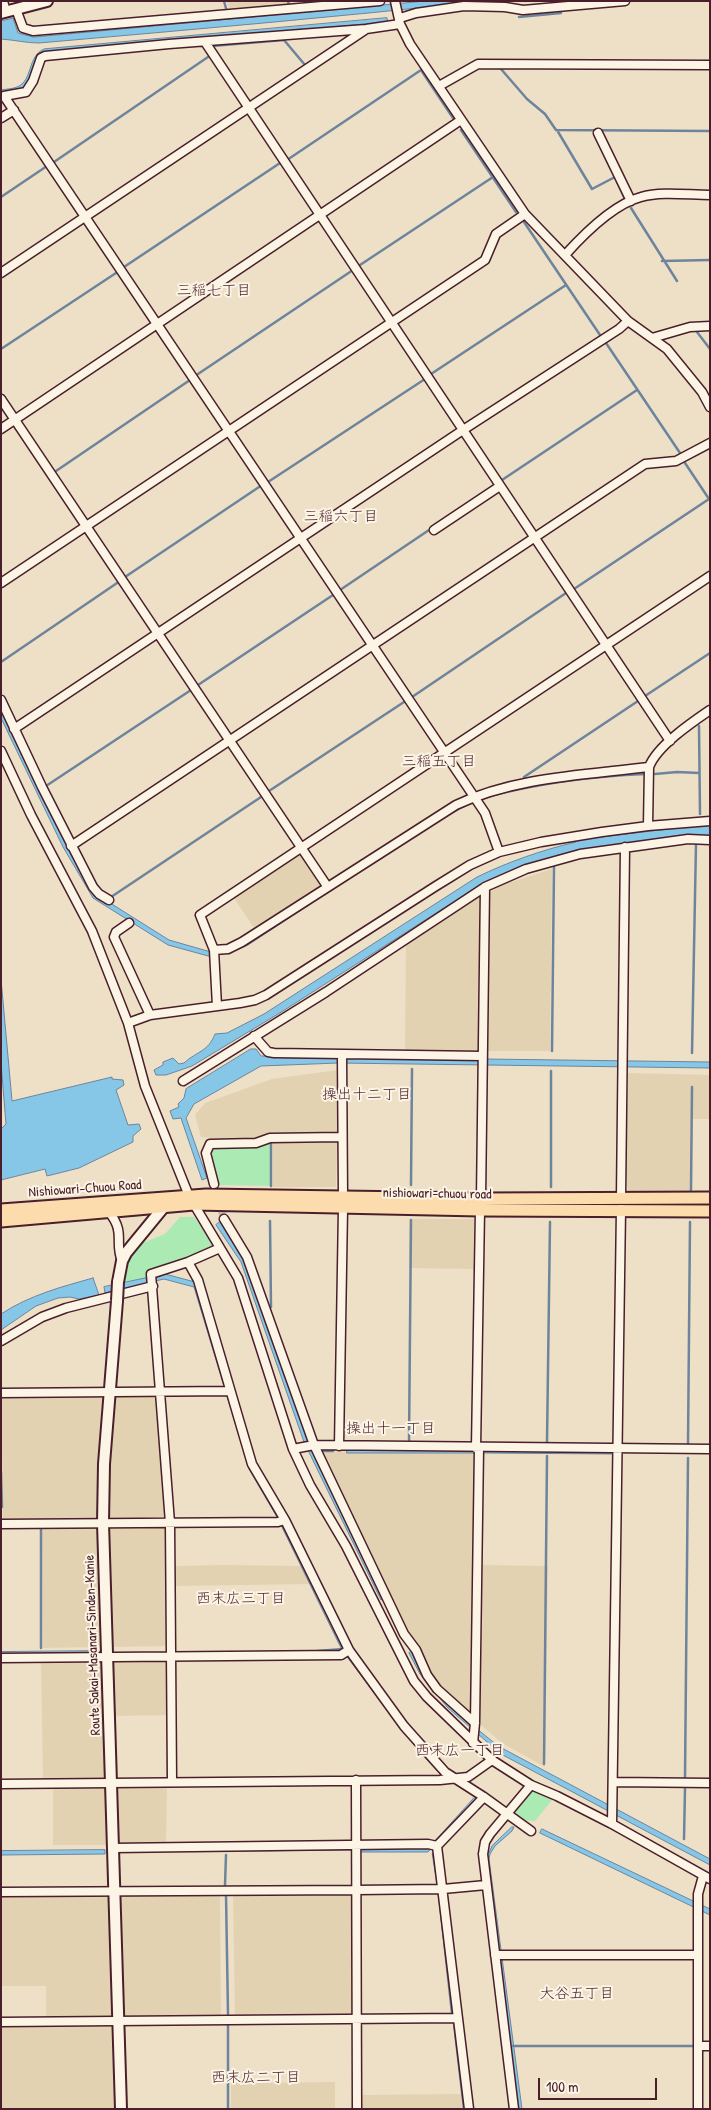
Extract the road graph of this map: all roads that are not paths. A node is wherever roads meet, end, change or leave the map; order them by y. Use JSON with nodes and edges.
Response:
{"nodes":[{"id":1,"x":47,"y":1,"type":"edge"},
{"id":2,"x":290,"y":1,"type":"edge"},
{"id":3,"x":380,"y":1,"type":"edge"},
{"id":4,"x":625,"y":1,"type":"edge"},
{"id":5,"x":395,"y":3,"type":"edge"},
{"id":6,"x":7,"y":9,"type":"edge"},
{"id":7,"x":293,"y":10,"type":"junction"},
{"id":8,"x":400,"y":19,"type":"junction"},
{"id":9,"x":366,"y":29,"type":"junction"},
{"id":10,"x":205,"y":42,"type":"junction"},
{"id":11,"x":710,"y":65,"type":"edge"},
{"id":12,"x":438,"y":86,"type":"junction"},
{"id":13,"x":3,"y":96,"type":"edge"},
{"id":14,"x":248,"y":108,"type":"junction"},
{"id":15,"x":14,"y":110,"type":"junction"},
{"id":16,"x":1,"y":118,"type":"edge"},
{"id":17,"x":461,"y":120,"type":"junction"},
{"id":18,"x":598,"y":134,"type":"dead end"},
{"id":19,"x":710,"y":195,"type":"edge"},
{"id":20,"x":631,"y":201,"type":"junction"},
{"id":21,"x":320,"y":214,"type":"junction"},
{"id":22,"x":525,"y":214,"type":"junction"},
{"id":23,"x":86,"y":216,"type":"junction"},
{"id":24,"x":565,"y":255,"type":"junction"},
{"id":25,"x":1,"y":273,"type":"edge"},
{"id":26,"x":628,"y":321,"type":"junction"},
{"id":27,"x":157,"y":323,"type":"junction"},
{"id":28,"x":391,"y":323,"type":"junction"},
{"id":29,"x":710,"y":326,"type":"edge"},
{"id":30,"x":652,"y":338,"type":"junction"},
{"id":31,"x":1,"y":399,"type":"edge"},
{"id":32,"x":710,"y":407,"type":"edge"},
{"id":33,"x":15,"y":419,"type":"junction"},
{"id":34,"x":1,"y":428,"type":"edge"},
{"id":35,"x":463,"y":430,"type":"junction"},
{"id":36,"x":229,"y":431,"type":"junction"},
{"id":37,"x":710,"y":443,"type":"edge"},
{"id":38,"x":500,"y":486,"type":"junction"},
{"id":39,"x":86,"y":526,"type":"junction"},
{"id":40,"x":434,"y":530,"type":"dead end"},
{"id":41,"x":535,"y":538,"type":"junction"},
{"id":42,"x":300,"y":539,"type":"junction"},
{"id":43,"x":710,"y":576,"type":"edge"},
{"id":44,"x":1,"y":583,"type":"edge"},
{"id":45,"x":158,"y":633,"type":"junction"},
{"id":46,"x":607,"y":645,"type":"junction"},
{"id":47,"x":373,"y":646,"type":"junction"},
{"id":48,"x":1,"y":700,"type":"edge"},
{"id":49,"x":710,"y":710,"type":"edge"},
{"id":50,"x":14,"y":729,"type":"junction"},
{"id":51,"x":230,"y":741,"type":"junction"},
{"id":52,"x":670,"y":741,"type":"junction"},
{"id":53,"x":1,"y":751,"type":"edge"},
{"id":54,"x":445,"y":754,"type":"junction"},
{"id":55,"x":649,"y":767,"type":"junction"},
{"id":56,"x":473,"y":798,"type":"junction"},
{"id":57,"x":710,"y":821,"type":"edge"},
{"id":58,"x":648,"y":826,"type":"junction"},
{"id":59,"x":710,"y":840,"type":"edge"},
{"id":60,"x":71,"y":846,"type":"junction"},
{"id":61,"x":624,"y":847,"type":"junction"},
{"id":62,"x":301,"y":848,"type":"junction"},
{"id":63,"x":499,"y":852,"type":"junction"},
{"id":64,"x":327,"y":886,"type":"junction"},
{"id":65,"x":485,"y":887,"type":"junction"},
{"id":66,"x":109,"y":900,"type":"dead end"},
{"id":67,"x":129,"y":924,"type":"dead end"},
{"id":68,"x":214,"y":950,"type":"junction"},
{"id":69,"x":217,"y":1006,"type":"junction"},
{"id":70,"x":150,"y":1015,"type":"junction"},
{"id":71,"x":128,"y":1023,"type":"junction"},
{"id":72,"x":254,"y":1036,"type":"junction"},
{"id":73,"x":342,"y":1055,"type":"junction"},
{"id":74,"x":482,"y":1056,"type":"junction"},
{"id":75,"x":183,"y":1081,"type":"dead end"},
{"id":76,"x":341,"y":1137,"type":"junction"},
{"id":77,"x":214,"y":1184,"type":"tunnel mouth"},
{"id":78,"x":621,"y":1197,"type":"junction"},
{"id":79,"x":710,"y":1198,"type":"edge"},
{"id":80,"x":191,"y":1200,"type":"junction"},
{"id":81,"x":167,"y":1202,"type":"junction"},
{"id":82,"x":343,"y":1202,"type":"junction"},
{"id":83,"x":480,"y":1205,"type":"junction"},
{"id":84,"x":1,"y":1210,"type":"edge"},
{"id":85,"x":621,"y":1210,"type":"junction"},
{"id":86,"x":710,"y":1211,"type":"edge"},
{"id":87,"x":109,"y":1212,"type":"junction"},
{"id":88,"x":224,"y":1219,"type":"tunnel mouth"},
{"id":89,"x":1,"y":1220,"type":"edge"},
{"id":90,"x":220,"y":1248,"type":"junction"},
{"id":91,"x":122,"y":1261,"type":"junction"},
{"id":92,"x":188,"y":1262,"type":"junction"},
{"id":93,"x":153,"y":1286,"type":"junction"},
{"id":94,"x":1,"y":1341,"type":"edge"},
{"id":95,"x":227,"y":1392,"type":"junction"},
{"id":96,"x":1,"y":1393,"type":"edge"},
{"id":97,"x":108,"y":1393,"type":"junction"},
{"id":98,"x":160,"y":1393,"type":"junction"},
{"id":99,"x":314,"y":1445,"type":"junction"},
{"id":100,"x":339,"y":1446,"type":"junction"},
{"id":101,"x":478,"y":1448,"type":"junction"},
{"id":102,"x":293,"y":1449,"type":"junction"},
{"id":103,"x":617,"y":1449,"type":"junction"},
{"id":104,"x":710,"y":1449,"type":"edge"},
{"id":105,"x":281,"y":1521,"type":"junction"},
{"id":106,"x":103,"y":1523,"type":"junction"},
{"id":107,"x":170,"y":1523,"type":"junction"},
{"id":108,"x":1,"y":1524,"type":"edge"},
{"id":109,"x":349,"y":1650,"type":"junction"},
{"id":110,"x":107,"y":1656,"type":"junction"},
{"id":111,"x":171,"y":1657,"type":"junction"},
{"id":112,"x":1,"y":1658,"type":"edge"},
{"id":113,"x":417,"y":1668,"type":"junction"},
{"id":114,"x":475,"y":1724,"type":"junction"},
{"id":115,"x":473,"y":1743,"type":"junction"},
{"id":116,"x":492,"y":1760,"type":"junction"},
{"id":117,"x":451,"y":1779,"type":"junction"},
{"id":118,"x":356,"y":1780,"type":"junction"},
{"id":119,"x":172,"y":1781,"type":"junction"},
{"id":120,"x":614,"y":1782,"type":"junction"},
{"id":121,"x":111,"y":1783,"type":"junction"},
{"id":122,"x":1,"y":1784,"type":"edge"},
{"id":123,"x":710,"y":1784,"type":"edge"},
{"id":124,"x":531,"y":1785,"type":"junction"},
{"id":125,"x":484,"y":1797,"type":"junction"},
{"id":126,"x":506,"y":1814,"type":"junction"},
{"id":127,"x":612,"y":1824,"type":"junction"},
{"id":128,"x":531,"y":1831,"type":"dead end"},
{"id":129,"x":356,"y":1846,"type":"junction"},
{"id":130,"x":437,"y":1846,"type":"junction"},
{"id":131,"x":113,"y":1848,"type":"junction"},
{"id":132,"x":706,"y":1878,"type":"edge"},
{"id":133,"x":486,"y":1885,"type":"junction"},
{"id":134,"x":443,"y":1889,"type":"junction"},
{"id":135,"x":356,"y":1890,"type":"junction"},
{"id":136,"x":114,"y":1891,"type":"junction"},
{"id":137,"x":1,"y":1892,"type":"edge"},
{"id":138,"x":495,"y":1955,"type":"junction"},
{"id":139,"x":698,"y":1955,"type":"junction"},
{"id":140,"x":458,"y":2018,"type":"junction"},
{"id":141,"x":356,"y":2019,"type":"junction"},
{"id":142,"x":118,"y":2021,"type":"junction"},
{"id":143,"x":1,"y":2022,"type":"edge"},
{"id":144,"x":698,"y":2046,"type":"junction"},
{"id":145,"x":710,"y":2046,"type":"edge"},
{"id":146,"x":120,"y":2109,"type":"edge"},
{"id":147,"x":357,"y":2109,"type":"edge"},
{"id":148,"x":469,"y":2109,"type":"edge"},
{"id":149,"x":514,"y":2109,"type":"edge"},
{"id":150,"x":698,"y":2109,"type":"edge"}],
"edges":[{"from":1,"to":6,"type":"main road"},
{"from":2,"to":7,"type":"street"},
{"from":3,"to":7,"type":"street"},
{"from":4,"to":8,"type":"street"},
{"from":5,"to":8,"type":"street"},
{"from":6,"to":7,"type":"street"},
{"from":8,"to":9,"type":"street"},
{"from":8,"to":12,"type":"street"},
{"from":9,"to":10,"type":"street"},
{"from":9,"to":14,"type":"street"},
{"from":10,"to":13,"type":"street"},
{"from":10,"to":14,"type":"street"},
{"from":11,"to":12,"type":"street"},
{"from":12,"to":17,"type":"street"},
{"from":13,"to":15,"type":"street"},
{"from":14,"to":21,"type":"street"},
{"from":14,"to":23,"type":"street"},
{"from":15,"to":16,"type":"street"},
{"from":15,"to":23,"type":"street"},
{"from":17,"to":21,"type":"street"},
{"from":17,"to":22,"type":"street"},
{"from":18,"to":20,"type":"street"},
{"from":19,"to":20,"type":"street"},
{"from":20,"to":24,"type":"street"},
{"from":21,"to":27,"type":"street"},
{"from":21,"to":28,"type":"street"},
{"from":22,"to":24,"type":"street"},
{"from":22,"to":28,"type":"street"},
{"from":23,"to":25,"type":"street"},
{"from":23,"to":27,"type":"street"},
{"from":24,"to":26,"type":"street"},
{"from":26,"to":30,"type":"street"},
{"from":26,"to":35,"type":"street"},
{"from":27,"to":33,"type":"street"},
{"from":27,"to":36,"type":"street"},
{"from":28,"to":35,"type":"street"},
{"from":28,"to":36,"type":"street"},
{"from":29,"to":30,"type":"street"},
{"from":30,"to":32,"type":"street"},
{"from":31,"to":33,"type":"street"},
{"from":33,"to":34,"type":"street"},
{"from":33,"to":39,"type":"street"},
{"from":35,"to":38,"type":"street"},
{"from":35,"to":42,"type":"street"},
{"from":36,"to":39,"type":"street"},
{"from":36,"to":42,"type":"street"},
{"from":37,"to":41,"type":"street"},
{"from":38,"to":40,"type":"street"},
{"from":38,"to":41,"type":"street"},
{"from":39,"to":44,"type":"street"},
{"from":39,"to":45,"type":"street"},
{"from":41,"to":46,"type":"street"},
{"from":41,"to":47,"type":"street"},
{"from":42,"to":45,"type":"street"},
{"from":42,"to":47,"type":"street"},
{"from":43,"to":46,"type":"street"},
{"from":45,"to":50,"type":"street"},
{"from":45,"to":51,"type":"street"},
{"from":46,"to":52,"type":"street"},
{"from":46,"to":54,"type":"street"},
{"from":47,"to":51,"type":"street"},
{"from":47,"to":54,"type":"street"},
{"from":48,"to":50,"type":"street"},
{"from":49,"to":52,"type":"street"},
{"from":50,"to":60,"type":"street"},
{"from":51,"to":60,"type":"street"},
{"from":51,"to":62,"type":"street"},
{"from":52,"to":55,"type":"street"},
{"from":53,"to":71,"type":"street"},
{"from":54,"to":56,"type":"street"},
{"from":54,"to":62,"type":"street"},
{"from":55,"to":56,"type":"street"},
{"from":55,"to":58,"type":"street"},
{"from":56,"to":63,"type":"street"},
{"from":56,"to":64,"type":"street"},
{"from":57,"to":58,"type":"street"},
{"from":58,"to":63,"type":"street"},
{"from":59,"to":61,"type":"street"},
{"from":60,"to":66,"type":"street"},
{"from":61,"to":65,"type":"street"},
{"from":61,"to":78,"type":"street"},
{"from":62,"to":64,"type":"street"},
{"from":62,"to":68,"type":"street"},
{"from":63,"to":69,"type":"street"},
{"from":64,"to":68,"type":"street"},
{"from":65,"to":72,"type":"street"},
{"from":65,"to":74,"type":"street"},
{"from":67,"to":70,"type":"street"},
{"from":68,"to":69,"type":"street"},
{"from":69,"to":70,"type":"street"},
{"from":70,"to":71,"type":"street"},
{"from":71,"to":80,"type":"street"},
{"from":72,"to":73,"type":"street"},
{"from":72,"to":75,"type":"street"},
{"from":73,"to":74,"type":"street"},
{"from":73,"to":76,"type":"street"},
{"from":74,"to":83,"type":"street"},
{"from":76,"to":77,"type":"street"},
{"from":76,"to":82,"type":"street"},
{"from":78,"to":79,"type":"main road","name":"nishiowari-chuou road"},
{"from":78,"to":83,"type":"main road","name":"nishiowari-chuou road"},
{"from":80,"to":81,"type":"main road","name":"nishiowari-chuou road"},
{"from":80,"to":82,"type":"main road","name":"nishiowari-chuou road"},
{"from":80,"to":90,"type":"street"},
{"from":81,"to":84,"type":"main road","name":"Nishiowari-Chuou Road"},
{"from":81,"to":87,"type":"main road","name":"Nishiowari-Chuou Road"},
{"from":81,"to":91,"type":"main road","name":"Route Sakai-Masanari-Sinden-Kanie"},
{"from":82,"to":83,"type":"main road","name":"nishiowari-chuou road"},
{"from":82,"to":100,"type":"street"},
{"from":83,"to":85,"type":"main road","name":"nishiowari-chuou road"},
{"from":83,"to":101,"type":"street"},
{"from":85,"to":86,"type":"main road","name":"nishiowari-chuou road"},
{"from":85,"to":103,"type":"street"},
{"from":87,"to":89,"type":"main road","name":"Nishiowari-Chuou Road"},
{"from":87,"to":91,"type":"street"},
{"from":88,"to":99,"type":"street"},
{"from":90,"to":92,"type":"street"},
{"from":90,"to":102,"type":"street"},
{"from":91,"to":97,"type":"main road","name":"Route Sakai-Masanari-Sinden-Kanie","bridge":true},
{"from":92,"to":93,"type":"street"},
{"from":92,"to":95,"type":"street"},
{"from":93,"to":94,"type":"street"},
{"from":93,"to":98,"type":"street"},
{"from":95,"to":98,"type":"street"},
{"from":95,"to":105,"type":"street"},
{"from":96,"to":97,"type":"street"},
{"from":97,"to":98,"type":"street"},
{"from":97,"to":106,"type":"main road","name":"Route Sakai-Masanari-Sinden-Kanie"},
{"from":98,"to":107,"type":"street"},
{"from":99,"to":100,"type":"street"},
{"from":99,"to":102,"type":"street"},
{"from":99,"to":113,"type":"street"},
{"from":100,"to":101,"type":"street"},
{"from":101,"to":103,"type":"street"},
{"from":101,"to":114,"type":"street"},
{"from":102,"to":113,"type":"street"},
{"from":103,"to":104,"type":"street"},
{"from":103,"to":120,"type":"street"},
{"from":105,"to":107,"type":"street"},
{"from":105,"to":109,"type":"street"},
{"from":106,"to":107,"type":"street"},
{"from":106,"to":108,"type":"street"},
{"from":106,"to":110,"type":"main road","name":"Route Sakai-Masanari-Sinden-Kanie"},
{"from":107,"to":111,"type":"street"},
{"from":109,"to":111,"type":"street"},
{"from":109,"to":117,"type":"street"},
{"from":110,"to":111,"type":"street"},
{"from":110,"to":112,"type":"street"},
{"from":110,"to":121,"type":"main road","name":"Route Sakai-Masanari-Sinden-Kanie"},
{"from":111,"to":119,"type":"street"},
{"from":113,"to":114,"type":"street"},
{"from":113,"to":115,"type":"street"},
{"from":114,"to":115,"type":"street"},
{"from":115,"to":116,"type":"street"},
{"from":116,"to":117,"type":"street"},
{"from":116,"to":124,"type":"street"},
{"from":117,"to":118,"type":"street"},
{"from":117,"to":125,"type":"street"},
{"from":118,"to":119,"type":"street"},
{"from":118,"to":129,"type":"street"},
{"from":119,"to":121,"type":"street"},
{"from":120,"to":123,"type":"street"},
{"from":120,"to":127,"type":"street"},
{"from":121,"to":122,"type":"street"},
{"from":121,"to":131,"type":"main road","name":"Route Sakai-Masanari-Sinden-Kanie"},
{"from":124,"to":126,"type":"street"},
{"from":124,"to":127,"type":"street"},
{"from":125,"to":126,"type":"street"},
{"from":125,"to":130,"type":"street"},
{"from":126,"to":128,"type":"street"},
{"from":126,"to":133,"type":"street"},
{"from":127,"to":132,"type":"street"},
{"from":129,"to":130,"type":"street"},
{"from":129,"to":131,"type":"street"},
{"from":129,"to":135,"type":"street"},
{"from":130,"to":134,"type":"street"},
{"from":131,"to":136,"type":"main road","name":"Route Sakai-Masanari-Sinden-Kanie"},
{"from":132,"to":139,"type":"street"},
{"from":133,"to":134,"type":"street"},
{"from":133,"to":138,"type":"street"},
{"from":134,"to":135,"type":"street"},
{"from":134,"to":140,"type":"street"},
{"from":135,"to":136,"type":"street"},
{"from":135,"to":141,"type":"street"},
{"from":136,"to":137,"type":"street"},
{"from":136,"to":142,"type":"main road","name":"Route Sakai-Masanari-Sinden-Kanie"},
{"from":138,"to":139,"type":"street"},
{"from":138,"to":149,"type":"street"},
{"from":139,"to":144,"type":"street"},
{"from":140,"to":141,"type":"street"},
{"from":140,"to":148,"type":"street"},
{"from":141,"to":142,"type":"street"},
{"from":141,"to":147,"type":"street"},
{"from":142,"to":143,"type":"street"},
{"from":142,"to":146,"type":"main road","name":"Route Sakai-Masanari-Sinden-Kanie"},
{"from":144,"to":145,"type":"street"},
{"from":144,"to":150,"type":"street"}]}
